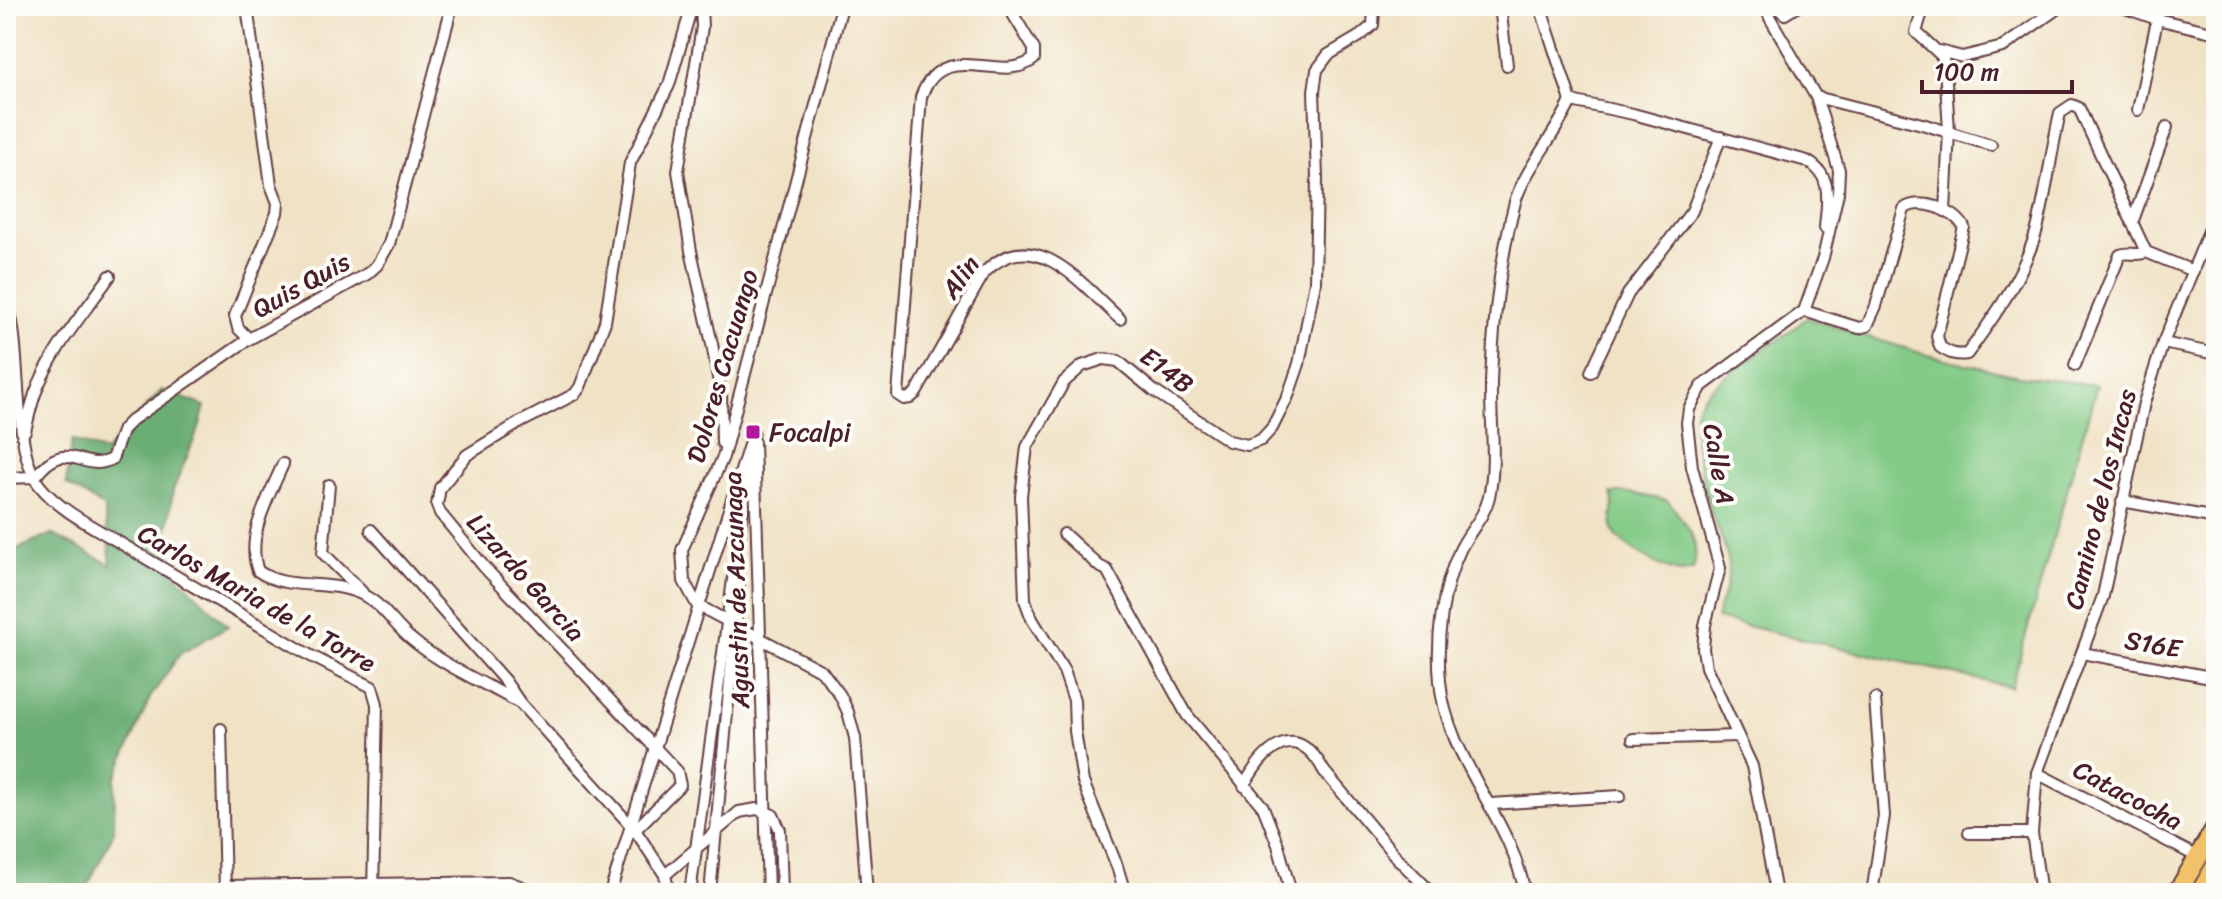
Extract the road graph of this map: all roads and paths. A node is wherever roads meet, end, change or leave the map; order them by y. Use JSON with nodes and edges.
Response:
{"nodes":[{"id":1,"x":247,"y":6,"type":"edge"},
{"id":2,"x":452,"y":6,"type":"edge"},
{"id":3,"x":692,"y":6,"type":"edge"},
{"id":4,"x":701,"y":6,"type":"edge"},
{"id":5,"x":842,"y":6,"type":"edge"},
{"id":6,"x":1008,"y":6,"type":"edge"},
{"id":7,"x":1371,"y":6,"type":"edge"},
{"id":8,"x":1500,"y":6,"type":"edge"},
{"id":9,"x":1540,"y":6,"type":"edge"},
{"id":10,"x":1766,"y":6,"type":"edge"},
{"id":11,"x":1775,"y":6,"type":"edge"},
{"id":12,"x":1798,"y":6,"type":"edge"},
{"id":13,"x":1924,"y":6,"type":"edge"},
{"id":14,"x":2061,"y":6,"type":"edge"},
{"id":15,"x":2119,"y":6,"type":"edge"},
{"id":16,"x":2160,"y":6,"type":"edge"},
{"id":17,"x":2157,"y":19,"type":"junction"},
{"id":18,"x":2216,"y":33,"type":"edge"},
{"id":19,"x":1937,"y":50,"type":"junction"},
{"id":20,"x":1507,"y":65,"type":"dead end"},
{"id":21,"x":1816,"y":97,"type":"junction"},
{"id":22,"x":1571,"y":101,"type":"junction"},
{"id":23,"x":2138,"y":110,"type":"dead end"},
{"id":24,"x":2167,"y":127,"type":"dead end"},
{"id":25,"x":1949,"y":131,"type":"junction"},
{"id":26,"x":1721,"y":137,"type":"junction"},
{"id":27,"x":1991,"y":145,"type":"dead end"},
{"id":28,"x":1945,"y":211,"type":"junction"},
{"id":29,"x":2216,"y":214,"type":"edge"},
{"id":30,"x":2132,"y":223,"type":"junction"},
{"id":31,"x":2146,"y":252,"type":"junction"},
{"id":32,"x":1823,"y":258,"type":"junction"},
{"id":33,"x":2193,"y":271,"type":"junction"},
{"id":34,"x":110,"y":276,"type":"dead end"},
{"id":35,"x":6,"y":298,"type":"edge"},
{"id":36,"x":1804,"y":311,"type":"junction"},
{"id":37,"x":1120,"y":319,"type":"dead end"},
{"id":38,"x":249,"y":339,"type":"junction"},
{"id":39,"x":2163,"y":343,"type":"junction"},
{"id":40,"x":2216,"y":354,"type":"edge"},
{"id":41,"x":2075,"y":365,"type":"dead end"},
{"id":42,"x":1591,"y":372,"type":"dead end"},
{"id":43,"x":753,"y":432,"type":"junction"},
{"id":44,"x":24,"y":433,"type":"junction"},
{"id":45,"x":723,"y":457,"type":"junction"},
{"id":46,"x":283,"y":464,"type":"dead end"},
{"id":47,"x":35,"y":477,"type":"junction"},
{"id":48,"x":6,"y":478,"type":"edge"},
{"id":49,"x":329,"y":485,"type":"dead end"},
{"id":50,"x":2122,"y":501,"type":"junction"},
{"id":51,"x":2216,"y":518,"type":"edge"},
{"id":52,"x":371,"y":530,"type":"dead end"},
{"id":53,"x":1064,"y":534,"type":"dead end"},
{"id":54,"x":367,"y":596,"type":"junction"},
{"id":55,"x":699,"y":606,"type":"junction"},
{"id":56,"x":731,"y":623,"type":"junction"},
{"id":57,"x":760,"y":638,"type":"junction"},
{"id":58,"x":2082,"y":653,"type":"junction"},
{"id":59,"x":2216,"y":678,"type":"edge"},
{"id":60,"x":1875,"y":699,"type":"dead end"},
{"id":61,"x":520,"y":703,"type":"junction"},
{"id":62,"x":221,"y":729,"type":"dead end"},
{"id":63,"x":1737,"y":736,"type":"junction"},
{"id":64,"x":1633,"y":739,"type":"dead end"},
{"id":65,"x":655,"y":748,"type":"junction"},
{"id":66,"x":2037,"y":773,"type":"junction"},
{"id":67,"x":1244,"y":786,"type":"junction"},
{"id":68,"x":1620,"y":796,"type":"dead end"},
{"id":69,"x":1491,"y":804,"type":"junction"},
{"id":70,"x":765,"y":811,"type":"junction"},
{"id":71,"x":2216,"y":827,"type":"edge"},
{"id":72,"x":633,"y":828,"type":"junction"},
{"id":73,"x":715,"y":833,"type":"junction"},
{"id":74,"x":1969,"y":833,"type":"dead end"},
{"id":75,"x":2032,"y":833,"type":"junction"},
{"id":76,"x":696,"y":849,"type":"junction"},
{"id":77,"x":2198,"y":857,"type":"junction"},
{"id":78,"x":2216,"y":865,"type":"edge"},
{"id":79,"x":665,"y":875,"type":"junction"},
{"id":80,"x":373,"y":889,"type":"edge"},
{"id":81,"x":225,"y":890,"type":"edge"},
{"id":82,"x":524,"y":890,"type":"edge"},
{"id":83,"x":610,"y":893,"type":"edge"},
{"id":84,"x":669,"y":893,"type":"edge"},
{"id":85,"x":690,"y":893,"type":"edge"},
{"id":86,"x":710,"y":893,"type":"edge"},
{"id":87,"x":768,"y":893,"type":"edge"},
{"id":88,"x":782,"y":893,"type":"edge"},
{"id":89,"x":867,"y":893,"type":"edge"},
{"id":90,"x":1125,"y":893,"type":"edge"},
{"id":91,"x":1291,"y":893,"type":"edge"},
{"id":92,"x":1432,"y":893,"type":"edge"},
{"id":93,"x":1525,"y":893,"type":"edge"},
{"id":94,"x":1776,"y":893,"type":"edge"},
{"id":95,"x":1872,"y":893,"type":"edge"},
{"id":96,"x":2041,"y":893,"type":"edge"},
{"id":97,"x":2177,"y":893,"type":"edge"},
{"id":98,"x":2200,"y":893,"type":"edge"}],
"edges":[{"from":1,"to":38,"type":"street"},
{"from":2,"to":38,"type":"street","name":"Quis Quis"},
{"from":3,"to":65,"type":"street","name":"Lizardo Garcia"},
{"from":4,"to":45,"type":"street"},
{"from":5,"to":45,"type":"street","name":"Dolores Cacuango"},
{"from":6,"to":37,"type":"street","name":"Alin"},
{"from":7,"to":90,"type":"street","name":"E14B"},
{"from":8,"to":20,"type":"street"},
{"from":9,"to":22,"type":"street"},
{"from":10,"to":21,"type":"street"},
{"from":11,"to":12,"type":"street"},
{"from":13,"to":19,"type":"street"},
{"from":14,"to":19,"type":"street"},
{"from":15,"to":17,"type":"street"},
{"from":16,"to":17,"type":"street"},
{"from":17,"to":18,"type":"street"},
{"from":17,"to":23,"type":"street"},
{"from":19,"to":25,"type":"street"},
{"from":21,"to":25,"type":"street"},
{"from":21,"to":32,"type":"street"},
{"from":22,"to":26,"type":"street"},
{"from":22,"to":69,"type":"street"},
{"from":24,"to":30,"type":"street"},
{"from":25,"to":27,"type":"street"},
{"from":25,"to":28,"type":"street"},
{"from":26,"to":32,"type":"street"},
{"from":26,"to":42,"type":"street"},
{"from":28,"to":30,"type":"street"},
{"from":28,"to":36,"type":"street"},
{"from":29,"to":33,"type":"street","name":"Camino de los Incas"},
{"from":30,"to":31,"type":"street"},
{"from":31,"to":33,"type":"street"},
{"from":31,"to":41,"type":"street"},
{"from":32,"to":36,"type":"street"},
{"from":33,"to":39,"type":"street","name":"Camino de los Incas"},
{"from":34,"to":44,"type":"street"},
{"from":35,"to":44,"type":"street"},
{"from":36,"to":63,"type":"street","name":"Calle A"},
{"from":38,"to":47,"type":"street","name":"Quis Quis"},
{"from":39,"to":40,"type":"street"},
{"from":39,"to":50,"type":"street","name":"Camino de los Incas"},
{"from":43,"to":55,"type":"street","name":"Agustin de Azcunaga"},
{"from":43,"to":56,"type":"street"},
{"from":43,"to":57,"type":"street","name":"Agustin de Azcunaga"},
{"from":44,"to":47,"type":"street"},
{"from":45,"to":55,"type":"street","name":"Dolores Cacuango"},
{"from":46,"to":54,"type":"street"},
{"from":47,"to":48,"type":"street"},
{"from":47,"to":80,"type":"street","name":"Carlos Maria de la Torre"},
{"from":49,"to":54,"type":"street"},
{"from":50,"to":51,"type":"street"},
{"from":50,"to":58,"type":"street","name":"Camino de los Incas"},
{"from":52,"to":61,"type":"street"},
{"from":53,"to":67,"type":"street"},
{"from":54,"to":61,"type":"street"},
{"from":55,"to":56,"type":"street"},
{"from":55,"to":65,"type":"street","name":"Agustin de Azcunaga"},
{"from":56,"to":57,"type":"street"},
{"from":56,"to":73,"type":"street"},
{"from":56,"to":76,"type":"street"},
{"from":57,"to":70,"type":"street","name":"Agustin de Azcunaga"},
{"from":57,"to":89,"type":"street"},
{"from":58,"to":59,"type":"street","name":"S16E"},
{"from":58,"to":66,"type":"street","name":"Camino de los Incas"},
{"from":60,"to":95,"type":"street"},
{"from":61,"to":72,"type":"street"},
{"from":62,"to":81,"type":"street"},
{"from":63,"to":64,"type":"street"},
{"from":63,"to":94,"type":"street","name":"Calle A"},
{"from":65,"to":72,"type":"street","name":"Agustin de Azcunaga"},
{"from":65,"to":72,"type":"street","name":"Lizardo Garcia"},
{"from":66,"to":75,"type":"street","name":"Camino de los Incas"},
{"from":66,"to":77,"type":"street","name":"Catacocha"},
{"from":67,"to":91,"type":"street"},
{"from":67,"to":92,"type":"street"},
{"from":68,"to":69,"type":"street"},
{"from":69,"to":93,"type":"street"},
{"from":70,"to":73,"type":"street"},
{"from":70,"to":87,"type":"street","name":"Agustin de Azcunaga"},
{"from":70,"to":88,"type":"street"},
{"from":71,"to":77,"type":"highway"},
{"from":72,"to":79,"type":"street"},
{"from":72,"to":83,"type":"street","name":"Agustin de Azcunaga"},
{"from":73,"to":76,"type":"street"},
{"from":73,"to":86,"type":"street"},
{"from":74,"to":75,"type":"street"},
{"from":75,"to":96,"type":"street","name":"Camino de los Incas"},
{"from":76,"to":79,"type":"street"},
{"from":76,"to":85,"type":"street"},
{"from":77,"to":97,"type":"highway"},
{"from":78,"to":98,"type":"highway"},
{"from":79,"to":84,"type":"street"},
{"from":80,"to":81,"type":"street"},
{"from":80,"to":82,"type":"street"}]}
